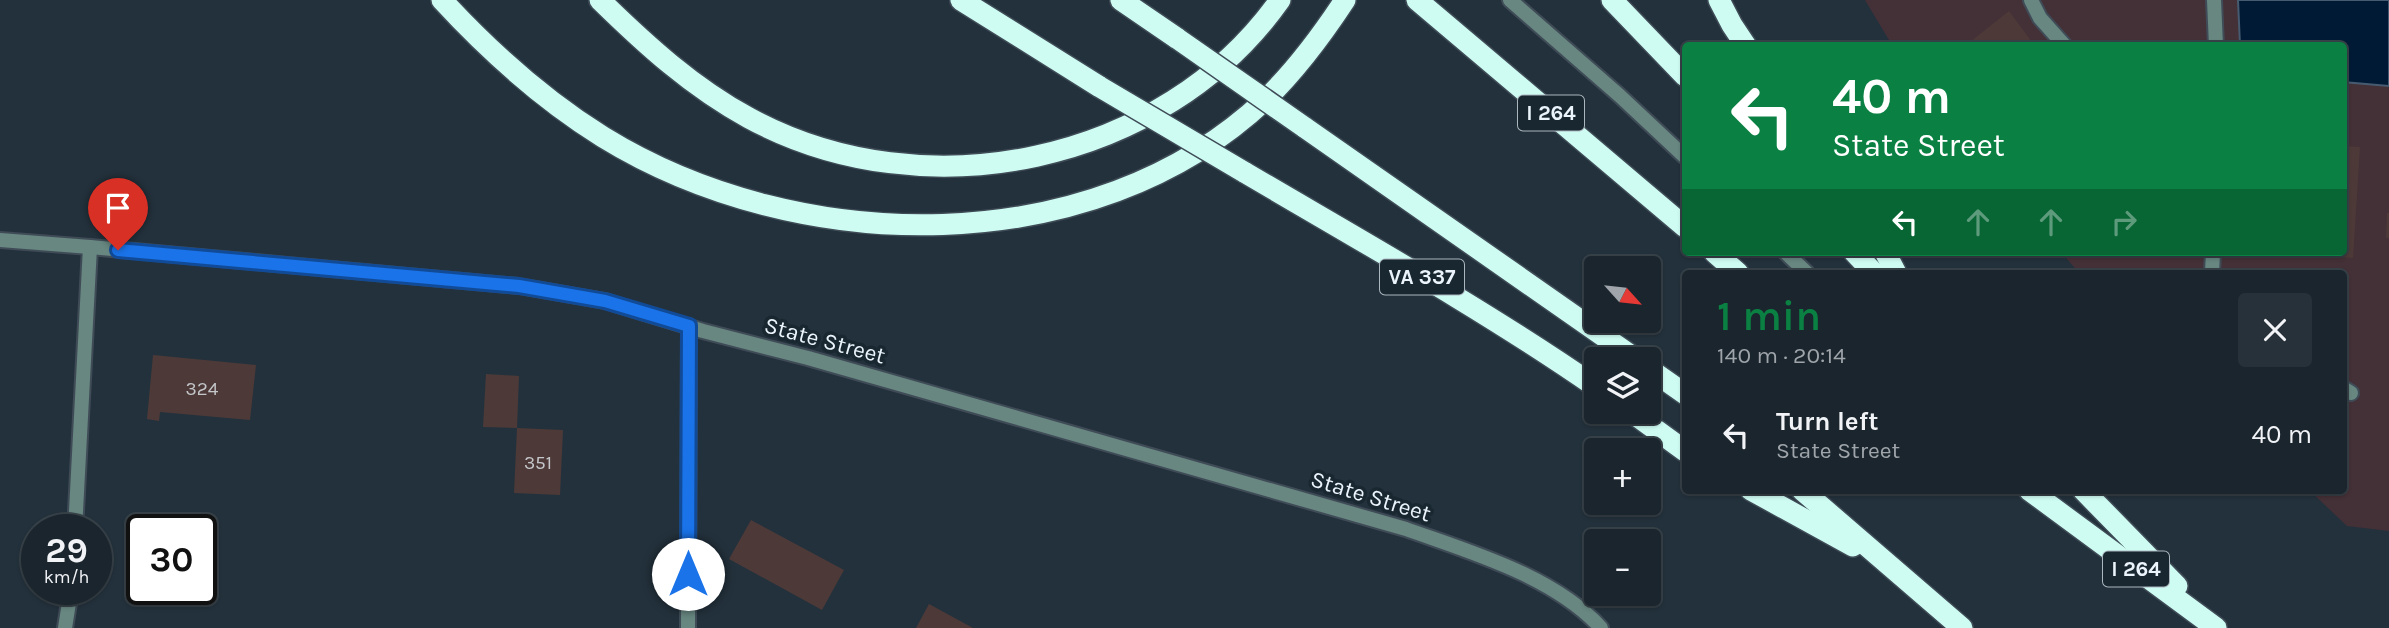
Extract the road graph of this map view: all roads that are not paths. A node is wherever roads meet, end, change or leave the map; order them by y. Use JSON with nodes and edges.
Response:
{"nodes":[{"id":1,"x":442,"y":0,"type":"edge"},
{"id":2,"x":600,"y":0,"type":"edge"},
{"id":3,"x":961,"y":0,"type":"edge"},
{"id":4,"x":1121,"y":0,"type":"edge"},
{"id":5,"x":1280,"y":0,"type":"edge"},
{"id":6,"x":1345,"y":0,"type":"edge"},
{"id":7,"x":1417,"y":0,"type":"edge"},
{"id":8,"x":1510,"y":0,"type":"edge"},
{"id":9,"x":1612,"y":0,"type":"edge"},
{"id":10,"x":1719,"y":0,"type":"edge"},
{"id":11,"x":2031,"y":0,"type":"edge"},
{"id":12,"x":2214,"y":0,"type":"edge"},
{"id":13,"x":1743,"y":42,"type":"edge"},
{"id":14,"x":2061,"y":42,"type":"edge"},
{"id":15,"x":2216,"y":42,"type":"edge"},
{"id":16,"x":1682,"y":73,"type":"edge"},
{"id":17,"x":1682,"y":155,"type":"edge"},
{"id":18,"x":1682,"y":224,"type":"edge"},
{"id":19,"x":0,"y":240,"type":"edge"},
{"id":20,"x":90,"y":247,"type":"junction"},
{"id":21,"x":1719,"y":256,"type":"edge"},
{"id":22,"x":1789,"y":256,"type":"edge"},
{"id":23,"x":1858,"y":256,"type":"edge"},
{"id":24,"x":1735,"y":270,"type":"edge"},
{"id":25,"x":1804,"y":270,"type":"edge"},
{"id":26,"x":1871,"y":270,"type":"edge"},
{"id":27,"x":689,"y":326,"type":"junction"},
{"id":28,"x":1619,"y":347,"type":"edge"},
{"id":29,"x":1661,"y":377,"type":"edge"},
{"id":30,"x":1584,"y":379,"type":"edge"},
{"id":31,"x":1682,"y":392,"type":"edge"},
{"id":32,"x":1648,"y":424,"type":"edge"},
{"id":33,"x":1682,"y":448,"type":"edge"},
{"id":34,"x":1758,"y":494,"type":"edge"},
{"id":35,"x":1806,"y":494,"type":"edge"},
{"id":36,"x":2034,"y":494,"type":"edge"},
{"id":37,"x":2039,"y":494,"type":"edge"},
{"id":38,"x":2087,"y":494,"type":"edge"},
{"id":39,"x":2055,"y":509,"type":"junction"},
{"id":40,"x":76,"y":514,"type":"edge"},
{"id":41,"x":1886,"y":565,"type":"junction"},
{"id":42,"x":69,"y":605,"type":"edge"},
{"id":43,"x":65,"y":628,"type":"edge"},
{"id":44,"x":688,"y":628,"type":"edge"},
{"id":45,"x":1601,"y":628,"type":"edge"},
{"id":46,"x":1962,"y":628,"type":"edge"},
{"id":47,"x":2216,"y":628,"type":"edge"},
{"id":48,"x":2222,"y":628,"type":"edge"}],
"edges":[{"from":1,"to":6,"type":"highway"},
{"from":2,"to":5,"type":"highway"},
{"from":3,"to":30,"type":"highway","number":"VA 337","bridge":true},
{"from":4,"to":28,"type":"highway","bridge":true},
{"from":7,"to":18,"type":"highway","number":"I 264"},
{"from":8,"to":17,"type":"street"},
{"from":9,"to":16,"type":"highway"},
{"from":10,"to":13,"type":"highway"},
{"from":11,"to":14,"type":"street"},
{"from":12,"to":15,"type":"street"},
{"from":19,"to":20,"type":"street","name":"State Street"},
{"from":20,"to":27,"type":"street","name":"State Street"},
{"from":20,"to":40,"type":"street"},
{"from":21,"to":24,"type":"highway"},
{"from":22,"to":25,"type":"street"},
{"from":23,"to":26,"type":"highway"},
{"from":27,"to":44,"type":"street"},
{"from":27,"to":45,"type":"street","name":"State Street"},
{"from":29,"to":31,"type":"highway"},
{"from":32,"to":33,"type":"highway"},
{"from":34,"to":41,"type":"highway"},
{"from":35,"to":41,"type":"highway"},
{"from":36,"to":39,"type":"highway","number":"I 264"},
{"from":37,"to":39,"type":"street"},
{"from":38,"to":48,"type":"highway"},
{"from":39,"to":47,"type":"highway","number":"I 264"},
{"from":41,"to":46,"type":"highway"},
{"from":42,"to":43,"type":"street"}]}
